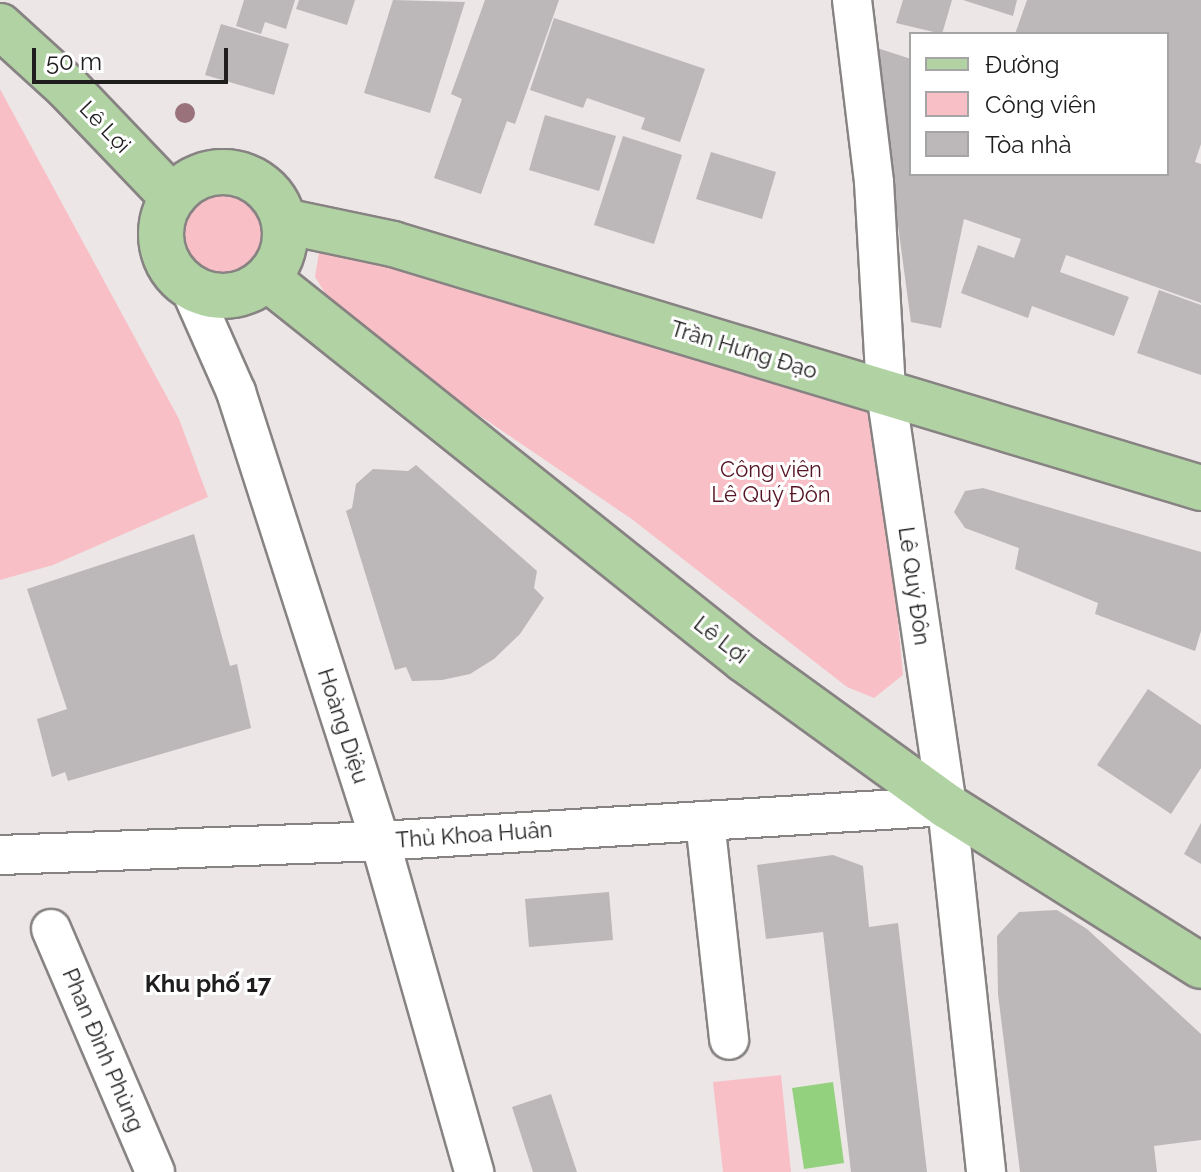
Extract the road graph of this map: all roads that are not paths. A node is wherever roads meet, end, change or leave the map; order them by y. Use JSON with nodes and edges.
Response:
{"nodes":[{"id":1,"x":852,"y":0,"type":"edge"},
{"id":2,"x":0,"y":26,"type":"edge"},
{"id":3,"x":173,"y":198,"type":"junction"},
{"id":4,"x":284,"y":221,"type":"junction"},
{"id":5,"x":268,"y":279,"type":"junction"},
{"id":6,"x":190,"y":288,"type":"junction"},
{"id":7,"x":886,"y":393,"type":"junction"},
{"id":8,"x":1201,"y":488,"type":"edge"},
{"id":9,"x":947,"y":806,"type":"junction"},
{"id":10,"x":705,"y":821,"type":"junction"},
{"id":11,"x":380,"y":841,"type":"junction"},
{"id":12,"x":0,"y":855,"type":"edge"},
{"id":13,"x":51,"y":929,"type":"dead end"},
{"id":14,"x":1201,"y":966,"type":"edge"},
{"id":15,"x":729,"y":1040,"type":"dead end"},
{"id":16,"x":155,"y":1172,"type":"edge"},
{"id":17,"x":474,"y":1172,"type":"edge"},
{"id":18,"x":986,"y":1172,"type":"edge"}],
"edges":[{"from":1,"to":7,"type":"street","name":"Lê Quý Đôn"},
{"from":2,"to":3,"type":"main road","name":"Lê Lợi"},
{"from":3,"to":4,"type":"main road"},
{"from":3,"to":6,"type":"main road"},
{"from":4,"to":5,"type":"main road"},
{"from":4,"to":7,"type":"main road","name":"Trần Hưng Đạo"},
{"from":5,"to":6,"type":"main road"},
{"from":5,"to":9,"type":"main road","name":"Lê Lợi"},
{"from":6,"to":11,"type":"street","name":"Hoàng Diệu"},
{"from":7,"to":8,"type":"main road","name":"Trần Hưng Đạo"},
{"from":7,"to":9,"type":"street","name":"Lê Quý Đôn"},
{"from":9,"to":10,"type":"street","name":"Thủ Khoa Huân"},
{"from":9,"to":14,"type":"main road","name":"Lê Lợi"},
{"from":9,"to":18,"type":"street","name":"Lê Quý Đôn"},
{"from":10,"to":11,"type":"street","name":"Thủ Khoa Huân"},
{"from":10,"to":15,"type":"street"},
{"from":11,"to":12,"type":"street","name":"Thủ Khoa Huân"},
{"from":11,"to":17,"type":"street","name":"Hoàng Diệu"},
{"from":13,"to":16,"type":"street","name":"Phan Đình Phùng"}]}
